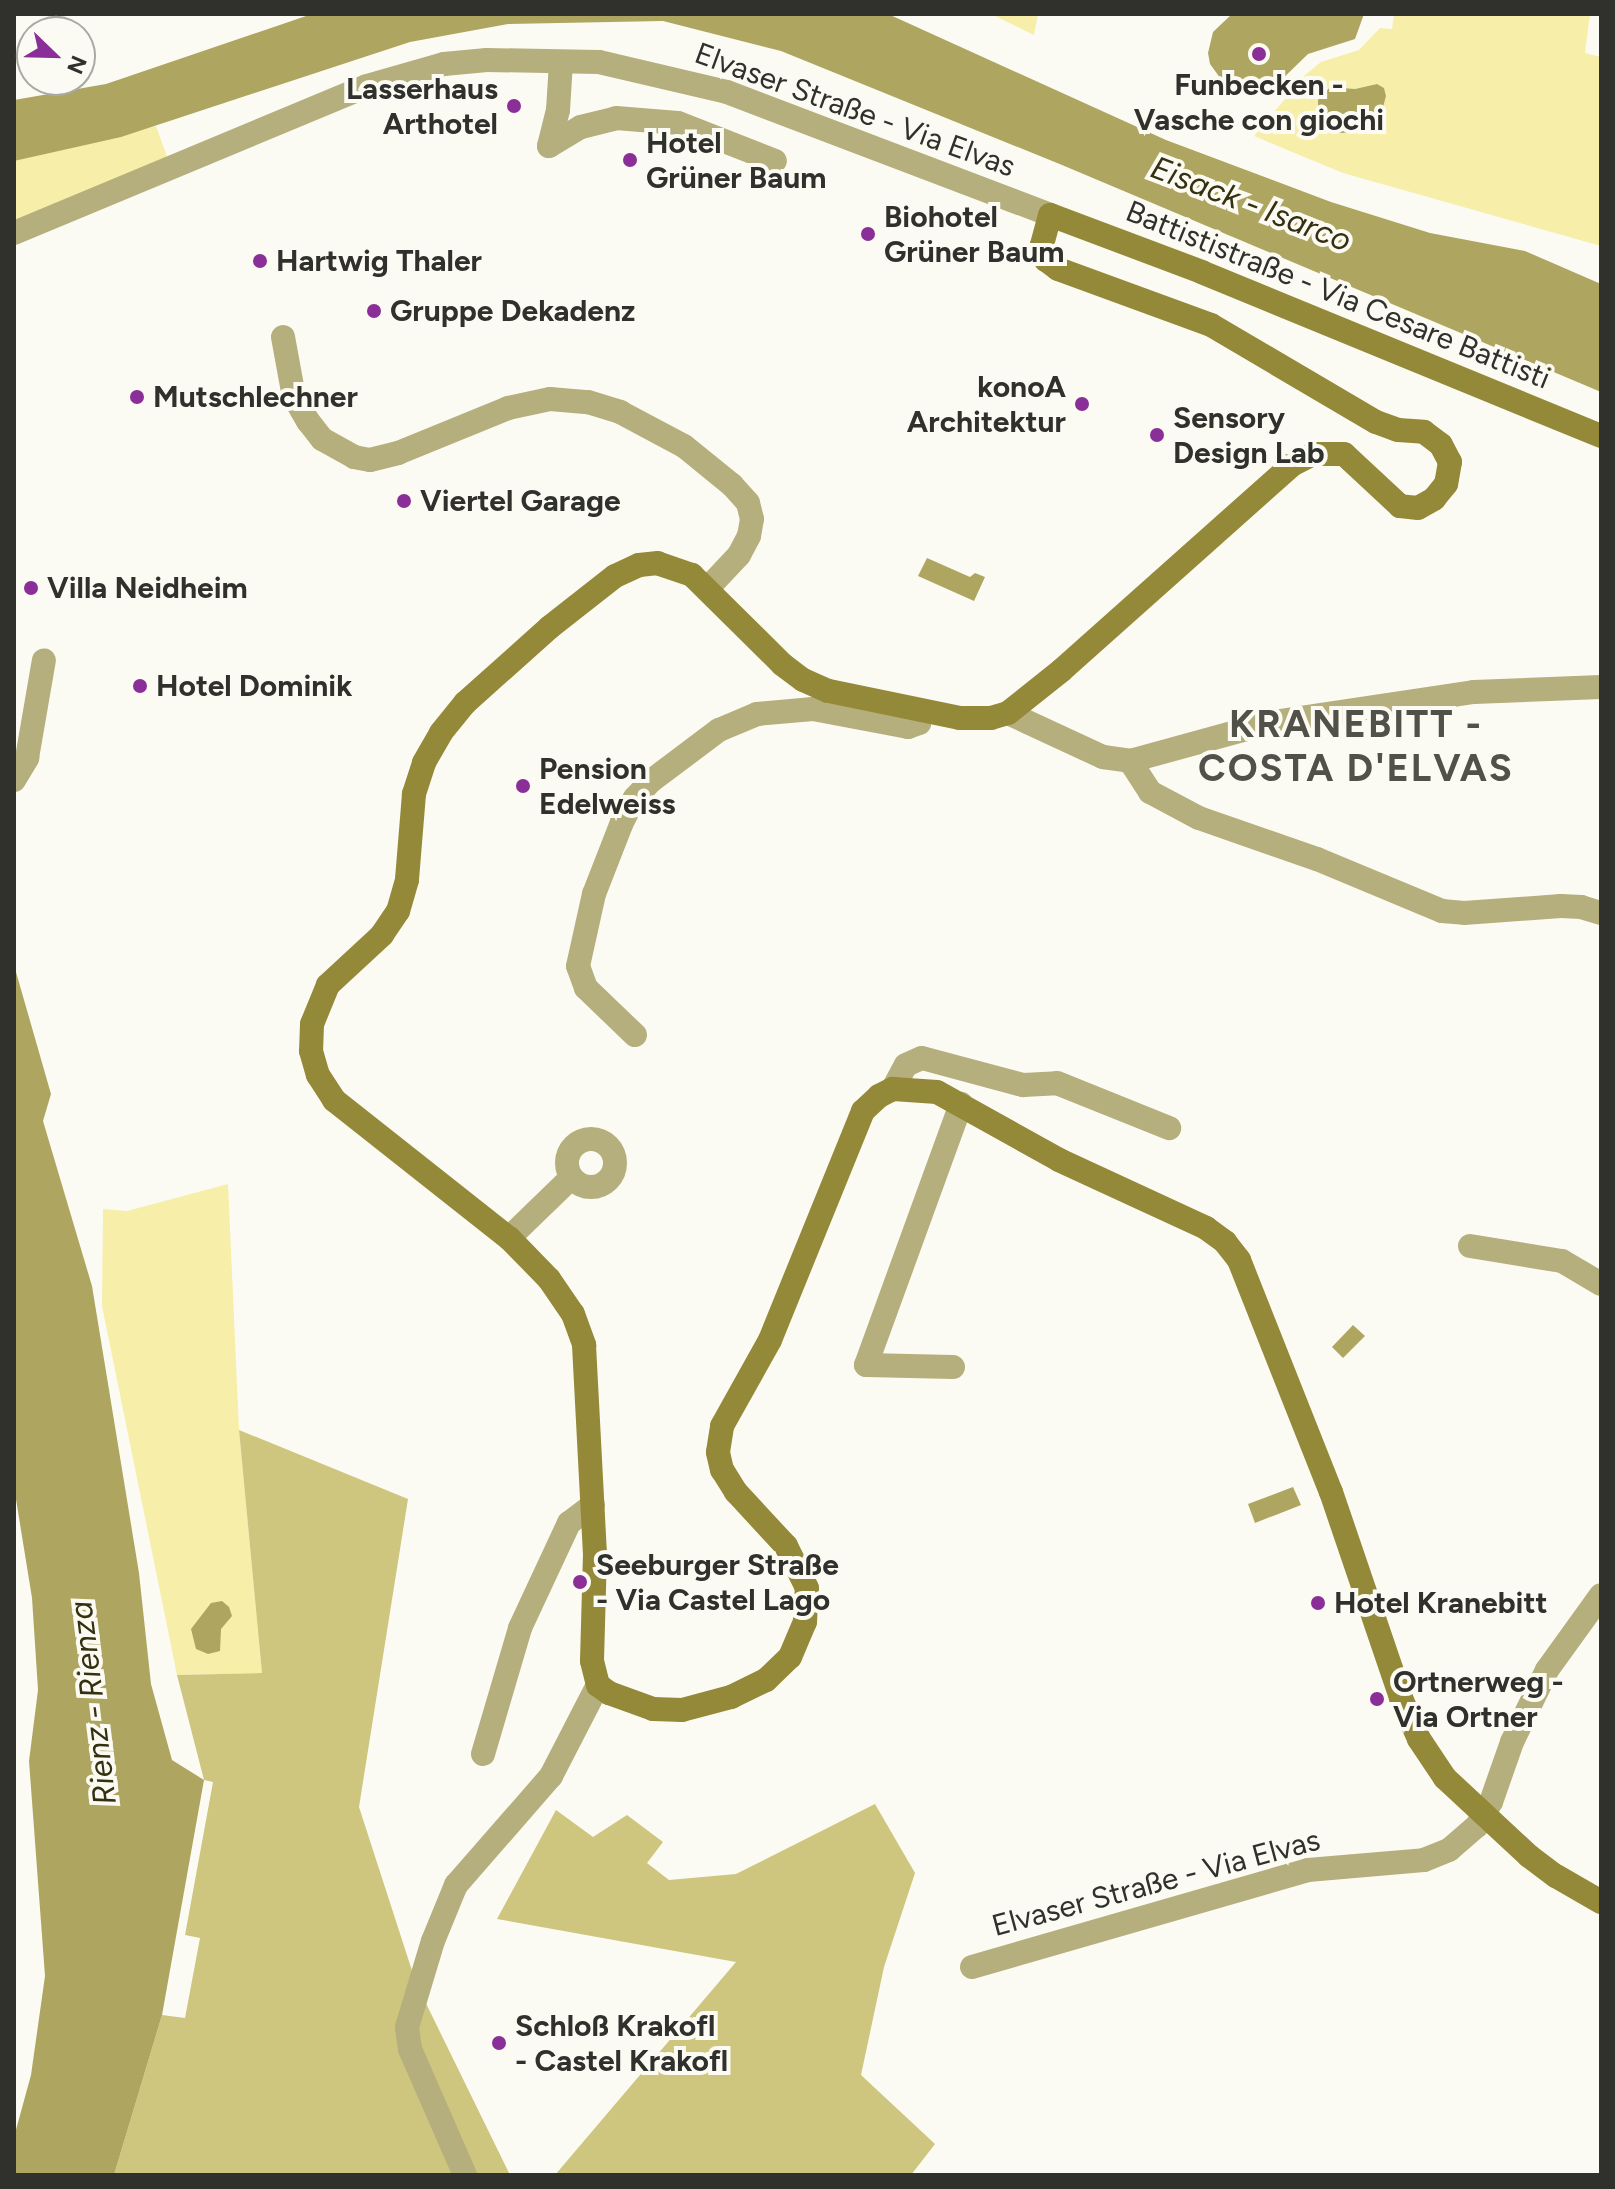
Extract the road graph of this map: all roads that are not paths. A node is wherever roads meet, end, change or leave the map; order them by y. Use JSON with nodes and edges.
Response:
{"nodes":[{"id":1,"x":561,"y":62,"type":"junction"},
{"id":2,"x":775,"y":161,"type":"dead end"},
{"id":3,"x":1050,"y":215,"type":"junction"},
{"id":4,"x":14,"y":233,"type":"edge"},
{"id":5,"x":283,"y":337,"type":"dead end"},
{"id":6,"x":1601,"y":436,"type":"edge"},
{"id":7,"x":708,"y":588,"type":"junction"},
{"id":8,"x":44,"y":660,"type":"dead end"},
{"id":9,"x":1601,"y":687,"type":"edge"},
{"id":10,"x":922,"y":711,"type":"junction"},
{"id":11,"x":1008,"y":713,"type":"junction"},
{"id":12,"x":1130,"y":761,"type":"junction"},
{"id":13,"x":14,"y":780,"type":"edge"},
{"id":14,"x":1601,"y":913,"type":"edge"},
{"id":15,"x":635,"y":1035,"type":"dead end"},
{"id":16,"x":893,"y":1089,"type":"junction"},
{"id":17,"x":961,"y":1104,"type":"junction"},
{"id":18,"x":1169,"y":1128,"type":"dead end"},
{"id":19,"x":571,"y":1178,"type":"dead end"},
{"id":20,"x":509,"y":1238,"type":"junction"},
{"id":21,"x":1470,"y":1246,"type":"dead end"},
{"id":22,"x":1601,"y":1284,"type":"edge"},
{"id":23,"x":953,"y":1367,"type":"dead end"},
{"id":24,"x":593,"y":1505,"type":"junction"},
{"id":25,"x":1601,"y":1595,"type":"edge"},
{"id":26,"x":598,"y":1685,"type":"junction"},
{"id":27,"x":483,"y":1754,"type":"dead end"},
{"id":28,"x":1484,"y":1814,"type":"junction"},
{"id":29,"x":1601,"y":1902,"type":"edge"},
{"id":30,"x":972,"y":1967,"type":"dead end"},
{"id":31,"x":465,"y":2175,"type":"edge"}],
"edges":[{"from":1,"to":2,"type":"street"},
{"from":1,"to":3,"type":"street","name":"Elvaser Straße - Via Elvas"},
{"from":1,"to":4,"type":"street","name":"Elvaser Straße - Via Elvas"},
{"from":3,"to":6,"type":"street","name":"Battististraße - Via Cesare Battisti"},
{"from":3,"to":11,"type":"street"},
{"from":5,"to":7,"type":"street"},
{"from":7,"to":10,"type":"street"},
{"from":7,"to":20,"type":"street"},
{"from":8,"to":13,"type":"street"},
{"from":9,"to":12,"type":"street"},
{"from":10,"to":11,"type":"street"},
{"from":10,"to":15,"type":"street"},
{"from":11,"to":12,"type":"street"},
{"from":12,"to":14,"type":"street"},
{"from":16,"to":17,"type":"street"},
{"from":16,"to":18,"type":"street"},
{"from":16,"to":26,"type":"street"},
{"from":17,"to":23,"type":"street"},
{"from":17,"to":28,"type":"street"},
{"from":19,"to":20,"type":"street"},
{"from":20,"to":24,"type":"street"},
{"from":21,"to":22,"type":"street"},
{"from":24,"to":26,"type":"street"},
{"from":24,"to":27,"type":"street"},
{"from":25,"to":28,"type":"street"},
{"from":26,"to":31,"type":"street"},
{"from":28,"to":29,"type":"street"},
{"from":28,"to":30,"type":"street","name":"Elvaser Straße - Via Elvas"}]}
